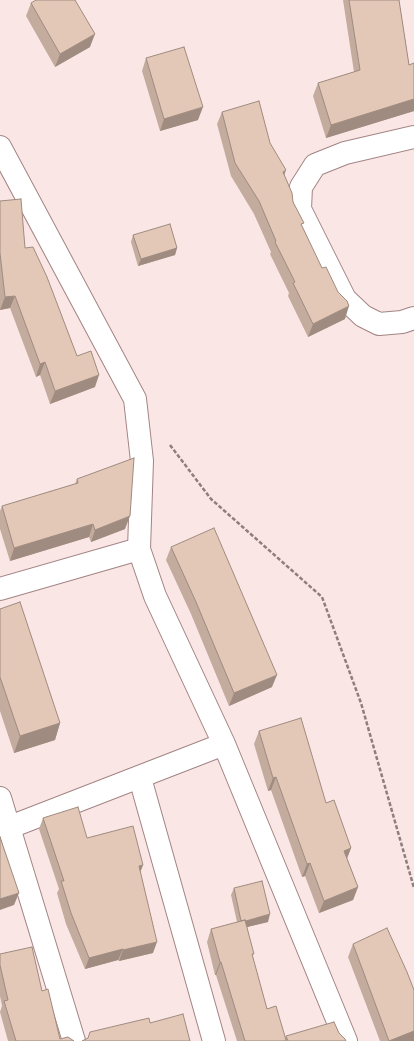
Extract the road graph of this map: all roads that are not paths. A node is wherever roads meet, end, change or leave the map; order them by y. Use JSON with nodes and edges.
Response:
{"nodes":[{"id":1,"x":414,"y":137,"type":"edge"},
{"id":2,"x":0,"y":147,"type":"edge"},
{"id":3,"x":414,"y":318,"type":"edge"},
{"id":4,"x":139,"y":549,"type":"junction"},
{"id":5,"x":0,"y":589,"type":"edge"},
{"id":6,"x":224,"y":744,"type":"junction"},
{"id":7,"x":140,"y":778,"type":"junction"},
{"id":8,"x":0,"y":798,"type":"edge"},
{"id":9,"x":10,"y":827,"type":"junction"},
{"id":10,"x":74,"y":1041,"type":"edge"},
{"id":11,"x":214,"y":1041,"type":"edge"},
{"id":12,"x":346,"y":1041,"type":"edge"}],
"edges":[{"from":1,"to":3,"type":"street"},
{"from":2,"to":4,"type":"street"},
{"from":4,"to":5,"type":"street"},
{"from":4,"to":6,"type":"street"},
{"from":6,"to":7,"type":"street"},
{"from":6,"to":12,"type":"street"},
{"from":7,"to":9,"type":"street"},
{"from":7,"to":11,"type":"street"},
{"from":8,"to":9,"type":"street"},
{"from":9,"to":10,"type":"street"}]}
